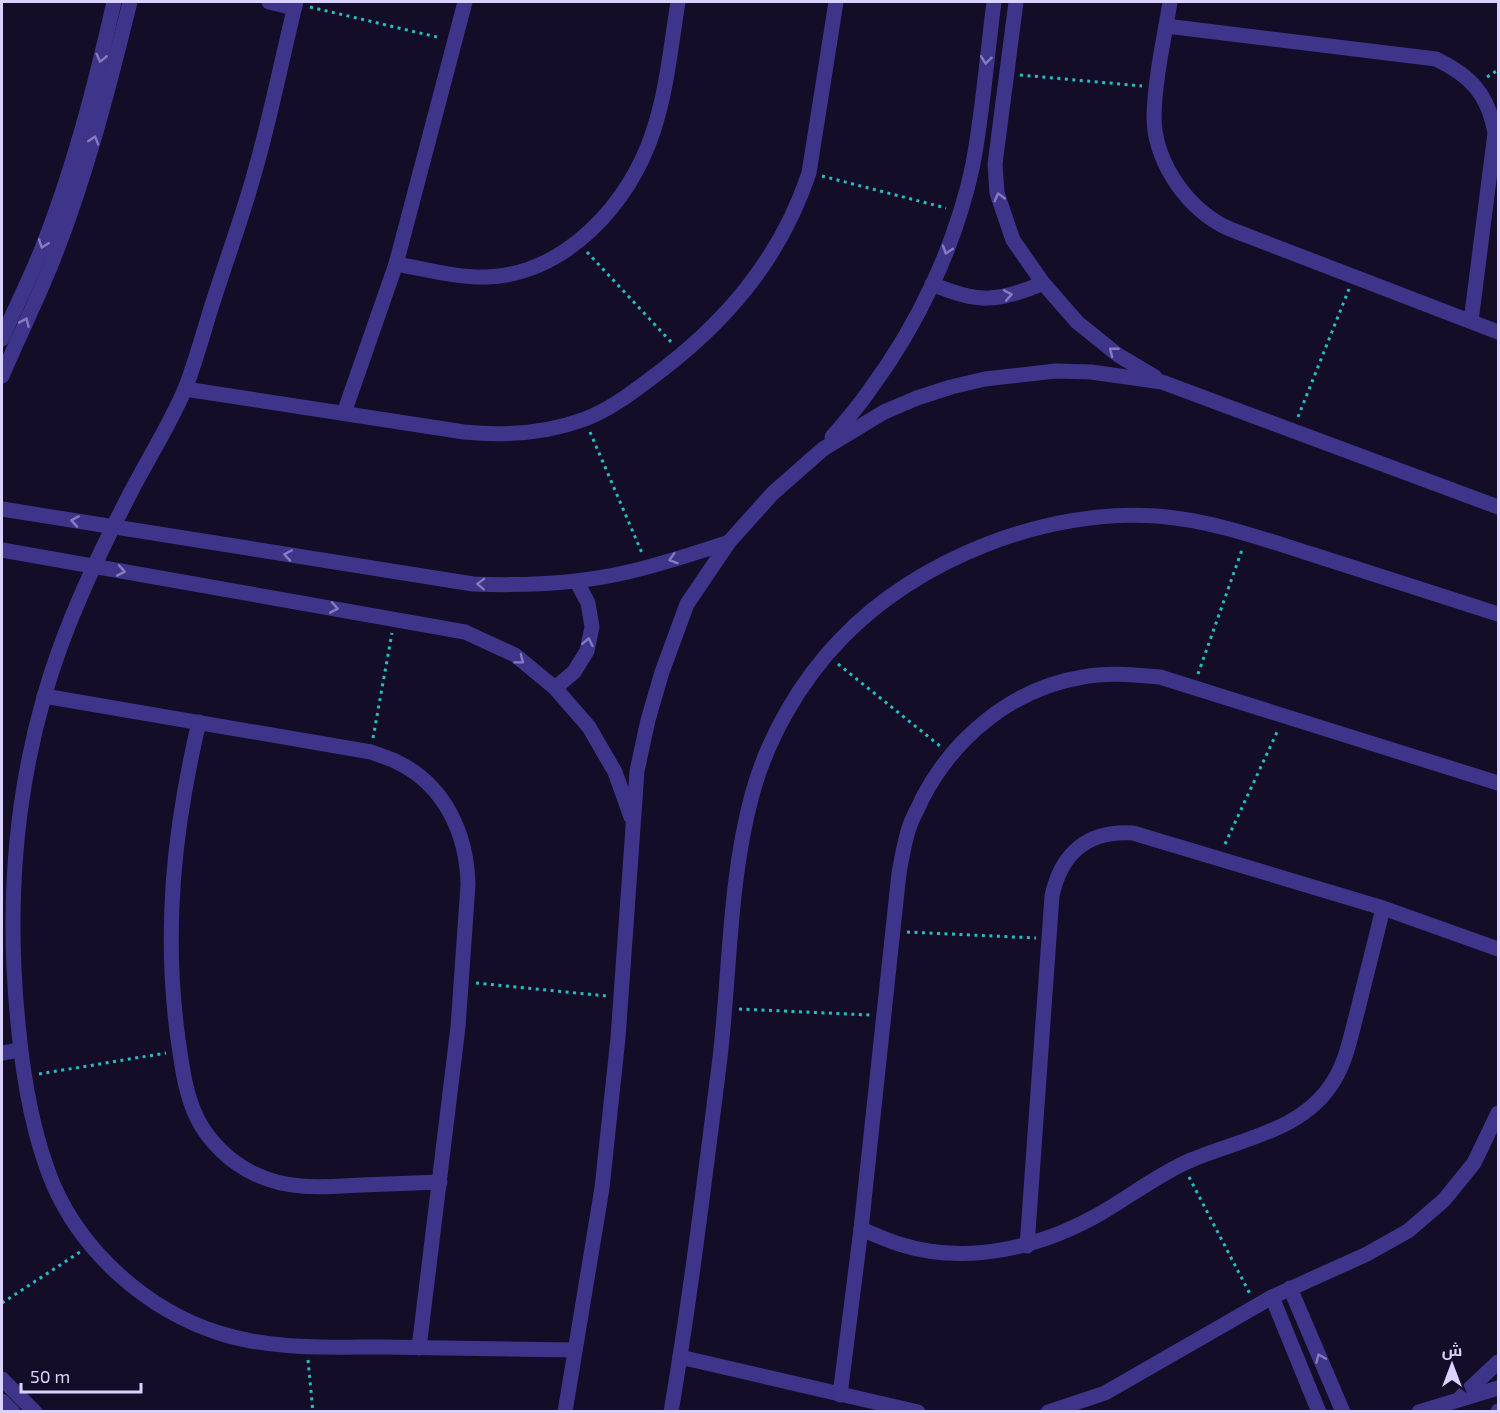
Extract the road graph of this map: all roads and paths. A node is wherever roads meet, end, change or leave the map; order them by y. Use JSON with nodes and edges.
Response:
{"nodes":[{"id":1,"x":114,"y":2,"type":"edge"},
{"id":2,"x":130,"y":2,"type":"edge"},
{"id":3,"x":269,"y":2,"type":"edge"},
{"id":4,"x":465,"y":2,"type":"edge"},
{"id":5,"x":678,"y":2,"type":"edge"},
{"id":6,"x":836,"y":2,"type":"edge"},
{"id":7,"x":994,"y":2,"type":"edge"},
{"id":8,"x":1016,"y":2,"type":"edge"},
{"id":9,"x":1170,"y":2,"type":"edge"},
{"id":10,"x":295,"y":4,"type":"edge"},
{"id":11,"x":1166,"y":26,"type":"junction"},
{"id":12,"x":454,"y":41,"type":"junction"},
{"id":13,"x":1007,"y":74,"type":"junction"},
{"id":14,"x":1156,"y":87,"type":"junction"},
{"id":15,"x":809,"y":173,"type":"junction"},
{"id":16,"x":960,"y":211,"type":"junction"},
{"id":17,"x":577,"y":242,"type":"junction"},
{"id":18,"x":396,"y":264,"type":"junction"},
{"id":19,"x":1355,"y":277,"type":"junction"},
{"id":20,"x":1042,"y":283,"type":"junction"},
{"id":21,"x":932,"y":284,"type":"junction"},
{"id":22,"x":1471,"y":321,"type":"junction"},
{"id":23,"x":1498,"y":332,"type":"edge"},
{"id":24,"x":2,"y":339,"type":"edge"},
{"id":25,"x":682,"y":354,"type":"junction"},
{"id":26,"x":2,"y":376,"type":"edge"},
{"id":27,"x":1162,"y":382,"type":"junction"},
{"id":28,"x":184,"y":389,"type":"junction"},
{"id":29,"x":344,"y":413,"type":"junction"},
{"id":30,"x":585,"y":419,"type":"junction"},
{"id":31,"x":1293,"y":430,"type":"junction"},
{"id":32,"x":823,"y":448,"type":"junction"},
{"id":33,"x":1498,"y":507,"type":"edge"},
{"id":34,"x":2,"y":509,"type":"edge"},
{"id":35,"x":112,"y":527,"type":"junction"},
{"id":36,"x":1248,"y":534,"type":"junction"},
{"id":37,"x":729,"y":542,"type":"junction"},
{"id":38,"x":2,"y":550,"type":"edge"},
{"id":39,"x":94,"y":566,"type":"junction"},
{"id":40,"x":648,"y":567,"type":"junction"},
{"id":41,"x":577,"y":582,"type":"junction"},
{"id":42,"x":1498,"y":614,"type":"edge"},
{"id":43,"x":394,"y":619,"type":"junction"},
{"id":44,"x":827,"y":655,"type":"junction"},
{"id":45,"x":1194,"y":686,"type":"junction"},
{"id":46,"x":555,"y":688,"type":"junction"},
{"id":47,"x":44,"y":696,"type":"junction"},
{"id":48,"x":1285,"y":715,"type":"junction"},
{"id":49,"x":199,"y":722,"type":"junction"},
{"id":50,"x":370,"y":752,"type":"junction"},
{"id":51,"x":950,"y":754,"type":"junction"},
{"id":52,"x":1498,"y":783,"type":"edge"},
{"id":53,"x":633,"y":820,"type":"junction"},
{"id":54,"x":1219,"y":858,"type":"junction"},
{"id":55,"x":1383,"y":908,"type":"junction"},
{"id":56,"x":892,"y":931,"type":"junction"},
{"id":57,"x":1049,"y":939,"type":"junction"},
{"id":58,"x":1498,"y":949,"type":"edge"},
{"id":59,"x":461,"y":981,"type":"junction"},
{"id":60,"x":621,"y":997,"type":"junction"},
{"id":61,"x":726,"y":1009,"type":"junction"},
{"id":62,"x":884,"y":1016,"type":"junction"},
{"id":63,"x":20,"y":1050,"type":"junction"},
{"id":64,"x":180,"y":1051,"type":"junction"},
{"id":65,"x":2,"y":1053,"type":"edge"},
{"id":66,"x":24,"y":1077,"type":"junction"},
{"id":67,"x":1498,"y":1113,"type":"edge"},
{"id":68,"x":1182,"y":1164,"type":"junction"},
{"id":69,"x":440,"y":1182,"type":"junction"},
{"id":70,"x":861,"y":1229,"type":"junction"},
{"id":71,"x":92,"y":1244,"type":"junction"},
{"id":72,"x":1026,"y":1246,"type":"junction"},
{"id":73,"x":1290,"y":1288,"type":"junction"},
{"id":74,"x":1272,"y":1297,"type":"junction"},
{"id":75,"x":2,"y":1303,"type":"edge"},
{"id":76,"x":1256,"y":1306,"type":"junction"},
{"id":77,"x":306,"y":1347,"type":"junction"},
{"id":78,"x":419,"y":1348,"type":"junction"},
{"id":79,"x":575,"y":1350,"type":"junction"},
{"id":80,"x":680,"y":1357,"type":"junction"},
{"id":81,"x":1498,"y":1362,"type":"edge"},
{"id":82,"x":2,"y":1379,"type":"edge"},
{"id":83,"x":1498,"y":1389,"type":"edge"},
{"id":84,"x":840,"y":1395,"type":"junction"},
{"id":85,"x":1456,"y":1400,"type":"junction"},
{"id":86,"x":2,"y":1401,"type":"edge"},
{"id":87,"x":13,"y":1412,"type":"edge"},
{"id":88,"x":35,"y":1412,"type":"edge"},
{"id":89,"x":313,"y":1412,"type":"edge"},
{"id":90,"x":565,"y":1412,"type":"edge"},
{"id":91,"x":671,"y":1412,"type":"edge"},
{"id":92,"x":918,"y":1412,"type":"edge"},
{"id":93,"x":1048,"y":1412,"type":"edge"},
{"id":94,"x":1319,"y":1412,"type":"edge"},
{"id":95,"x":1343,"y":1412,"type":"edge"},
{"id":96,"x":1419,"y":1412,"type":"edge"}],
"edges":[{"from":1,"to":24,"type":"street","one_way":true},
{"from":26,"to":2,"type":"street","one_way":true},
{"from":3,"to":10,"type":"street"},
{"from":4,"to":12,"type":"street"},
{"from":5,"to":17,"type":"street"},
{"from":6,"to":15,"type":"street"},
{"from":7,"to":16,"type":"street","one_way":true},
{"from":8,"to":13,"type":"street"},
{"from":9,"to":11,"type":"street"},
{"from":10,"to":12,"type":"path"},
{"from":10,"to":28,"type":"street"},
{"from":11,"to":14,"type":"street"},
{"from":11,"to":22,"type":"street"},
{"from":12,"to":18,"type":"street"},
{"from":13,"to":14,"type":"path"},
{"from":20,"to":13,"type":"street","one_way":true},
{"from":14,"to":19,"type":"street"},
{"from":15,"to":16,"type":"path"},
{"from":15,"to":25,"type":"street"},
{"from":16,"to":21,"type":"street","one_way":true},
{"from":17,"to":18,"type":"street"},
{"from":17,"to":25,"type":"path"},
{"from":18,"to":29,"type":"street"},
{"from":19,"to":22,"type":"street"},
{"from":19,"to":31,"type":"path"},
{"from":21,"to":20,"type":"street","one_way":true},
{"from":27,"to":20,"type":"street","one_way":true},
{"from":21,"to":32,"type":"street"},
{"from":22,"to":23,"type":"street"},
{"from":25,"to":30,"type":"street"},
{"from":27,"to":31,"type":"street"},
{"from":27,"to":32,"type":"street"},
{"from":28,"to":29,"type":"street"},
{"from":28,"to":35,"type":"street"},
{"from":29,"to":30,"type":"street"},
{"from":30,"to":40,"type":"path"},
{"from":31,"to":33,"type":"street"},
{"from":32,"to":37,"type":"street"},
{"from":35,"to":34,"type":"street","one_way":true},
{"from":35,"to":39,"type":"street"},
{"from":41,"to":35,"type":"street","one_way":true},
{"from":36,"to":42,"type":"street"},
{"from":36,"to":44,"type":"street"},
{"from":36,"to":45,"type":"path"},
{"from":37,"to":40,"type":"street","one_way":true},
{"from":37,"to":53,"type":"street"},
{"from":38,"to":39,"type":"street"},
{"from":39,"to":43,"type":"street","one_way":true},
{"from":39,"to":47,"type":"street"},
{"from":40,"to":41,"type":"street"},
{"from":46,"to":41,"type":"street","one_way":true},
{"from":43,"to":46,"type":"street","one_way":true},
{"from":43,"to":50,"type":"path"},
{"from":44,"to":51,"type":"path"},
{"from":44,"to":61,"type":"street"},
{"from":45,"to":48,"type":"street"},
{"from":45,"to":51,"type":"street"},
{"from":46,"to":53,"type":"street"},
{"from":47,"to":49,"type":"street"},
{"from":47,"to":63,"type":"street"},
{"from":48,"to":52,"type":"street"},
{"from":48,"to":54,"type":"path"},
{"from":49,"to":50,"type":"street"},
{"from":49,"to":64,"type":"street"},
{"from":50,"to":59,"type":"street"},
{"from":51,"to":56,"type":"street"},
{"from":53,"to":60,"type":"street"},
{"from":54,"to":55,"type":"street"},
{"from":54,"to":57,"type":"street"},
{"from":55,"to":58,"type":"street"},
{"from":55,"to":68,"type":"street"},
{"from":56,"to":57,"type":"path"},
{"from":56,"to":62,"type":"street"},
{"from":57,"to":72,"type":"street"},
{"from":59,"to":60,"type":"path"},
{"from":59,"to":69,"type":"street"},
{"from":60,"to":79,"type":"street"},
{"from":61,"to":62,"type":"path"},
{"from":61,"to":80,"type":"street"},
{"from":62,"to":70,"type":"street"},
{"from":63,"to":65,"type":"street"},
{"from":63,"to":66,"type":"street"},
{"from":64,"to":66,"type":"path"},
{"from":64,"to":69,"type":"street"},
{"from":66,"to":71,"type":"street"},
{"from":67,"to":73,"type":"street"},
{"from":68,"to":72,"type":"street"},
{"from":68,"to":76,"type":"path"},
{"from":69,"to":78,"type":"street"},
{"from":70,"to":72,"type":"street"},
{"from":70,"to":84,"type":"street"},
{"from":71,"to":75,"type":"path"},
{"from":71,"to":77,"type":"street"},
{"from":73,"to":74,"type":"street"},
{"from":95,"to":73,"type":"street","one_way":true},
{"from":74,"to":76,"type":"street"},
{"from":74,"to":94,"type":"street"},
{"from":76,"to":93,"type":"street"},
{"from":77,"to":78,"type":"street"},
{"from":77,"to":89,"type":"path"},
{"from":78,"to":79,"type":"street"},
{"from":79,"to":90,"type":"street"},
{"from":80,"to":84,"type":"street"},
{"from":80,"to":91,"type":"street"},
{"from":81,"to":85,"type":"street"},
{"from":82,"to":88,"type":"street"},
{"from":83,"to":85,"type":"street"},
{"from":84,"to":92,"type":"street"},
{"from":85,"to":96,"type":"street"},
{"from":86,"to":87,"type":"street"}]}
